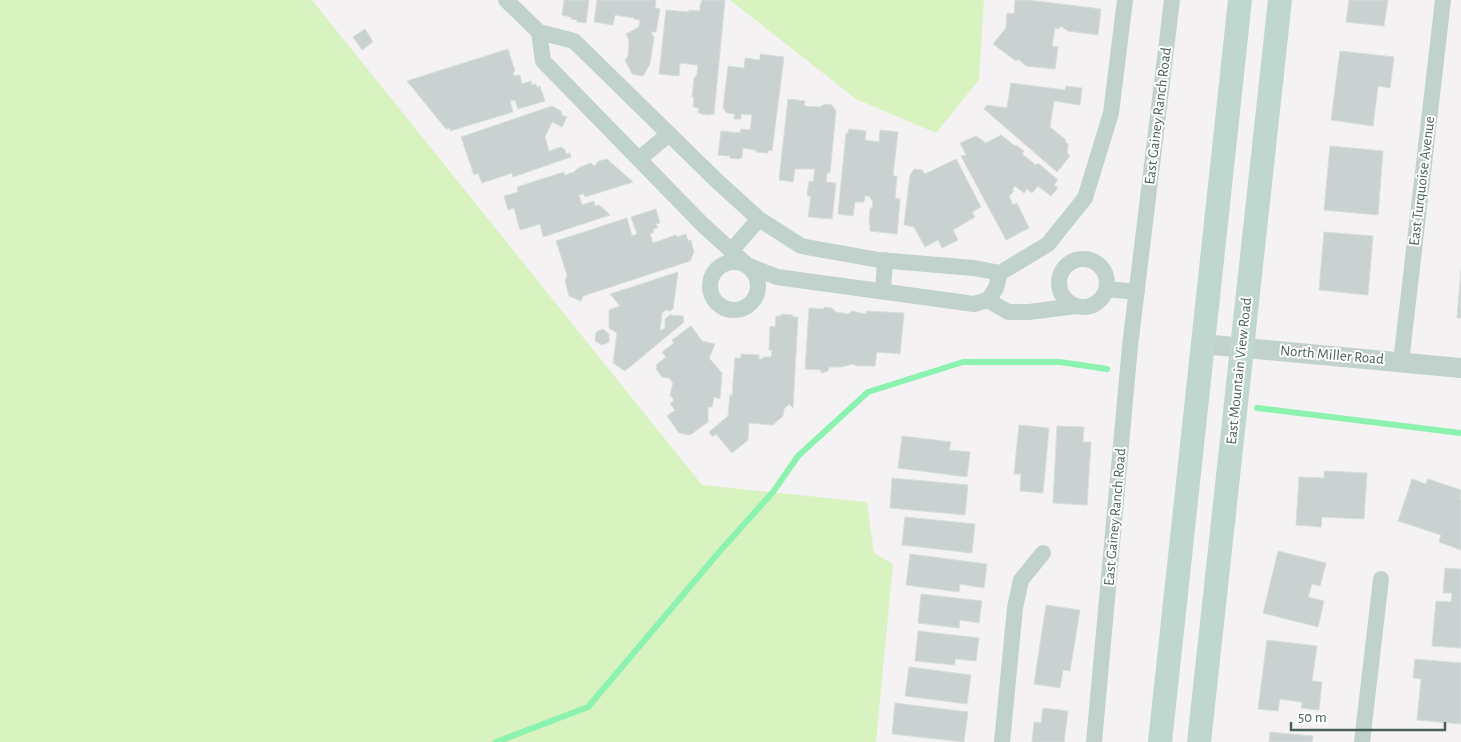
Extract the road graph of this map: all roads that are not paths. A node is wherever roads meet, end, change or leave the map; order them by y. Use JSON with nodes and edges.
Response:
{"nodes":[{"id":1,"x":506,"y":0,"type":"edge"},
{"id":2,"x":1125,"y":0,"type":"edge"},
{"id":3,"x":1172,"y":0,"type":"edge"},
{"id":4,"x":1240,"y":0,"type":"edge"},
{"id":5,"x":1280,"y":0,"type":"edge"},
{"id":6,"x":1442,"y":0,"type":"edge"},
{"id":7,"x":540,"y":32,"type":"junction"},
{"id":8,"x":669,"y":134,"type":"junction"},
{"id":9,"x":639,"y":159,"type":"junction"},
{"id":10,"x":759,"y":219,"type":"junction"},
{"id":11,"x":1048,"y":244,"type":"junction"},
{"id":12,"x":732,"y":251,"type":"junction"},
{"id":13,"x":885,"y":260,"type":"junction"},
{"id":14,"x":1065,"y":266,"type":"junction"},
{"id":15,"x":1000,"y":272,"type":"junction"},
{"id":16,"x":1107,"y":289,"type":"junction"},
{"id":17,"x":883,"y":291,"type":"junction"},
{"id":18,"x":1137,"y":292,"type":"junction"},
{"id":19,"x":988,"y":300,"type":"junction"},
{"id":20,"x":1076,"y":306,"type":"junction"},
{"id":21,"x":1202,"y":344,"type":"junction"},
{"id":22,"x":1242,"y":347,"type":"junction"},
{"id":23,"x":1401,"y":362,"type":"junction"},
{"id":24,"x":1461,"y":368,"type":"edge"},
{"id":25,"x":1043,"y":553,"type":"dead end"},
{"id":26,"x":1381,"y":579,"type":"dead end"},
{"id":27,"x":1002,"y":742,"type":"edge"},
{"id":28,"x":1094,"y":742,"type":"edge"},
{"id":29,"x":1160,"y":742,"type":"edge"},
{"id":30,"x":1199,"y":742,"type":"edge"},
{"id":31,"x":1362,"y":742,"type":"edge"}],
"edges":[{"from":1,"to":7,"type":"street"},
{"from":2,"to":11,"type":"street"},
{"from":3,"to":18,"type":"street","name":"East Gainey Ranch Road"},
{"from":4,"to":21,"type":"main road"},
{"from":5,"to":22,"type":"main road","name":"East Mountain View Road"},
{"from":6,"to":23,"type":"street","name":"East Turquoise Avenue"},
{"from":7,"to":8,"type":"street"},
{"from":7,"to":9,"type":"street"},
{"from":8,"to":9,"type":"street"},
{"from":8,"to":10,"type":"street"},
{"from":9,"to":12,"type":"street"},
{"from":10,"to":12,"type":"street"},
{"from":10,"to":13,"type":"street"},
{"from":11,"to":14,"type":"street"},
{"from":11,"to":15,"type":"street"},
{"from":12,"to":17,"type":"street"},
{"from":13,"to":15,"type":"street"},
{"from":13,"to":17,"type":"street"},
{"from":14,"to":16,"type":"street"},
{"from":14,"to":20,"type":"street"},
{"from":15,"to":19,"type":"street"},
{"from":16,"to":18,"type":"street"},
{"from":16,"to":20,"type":"street"},
{"from":17,"to":19,"type":"street"},
{"from":18,"to":28,"type":"street","name":"East Gainey Ranch Road"},
{"from":19,"to":20,"type":"street"},
{"from":21,"to":22,"type":"street","name":"North Miller Road"},
{"from":21,"to":29,"type":"main road"},
{"from":22,"to":23,"type":"street","name":"North Miller Road"},
{"from":22,"to":30,"type":"main road","name":"East Mountain View Road"},
{"from":23,"to":24,"type":"street","name":"North Miller Road"},
{"from":25,"to":27,"type":"street"},
{"from":26,"to":31,"type":"street"}]}
